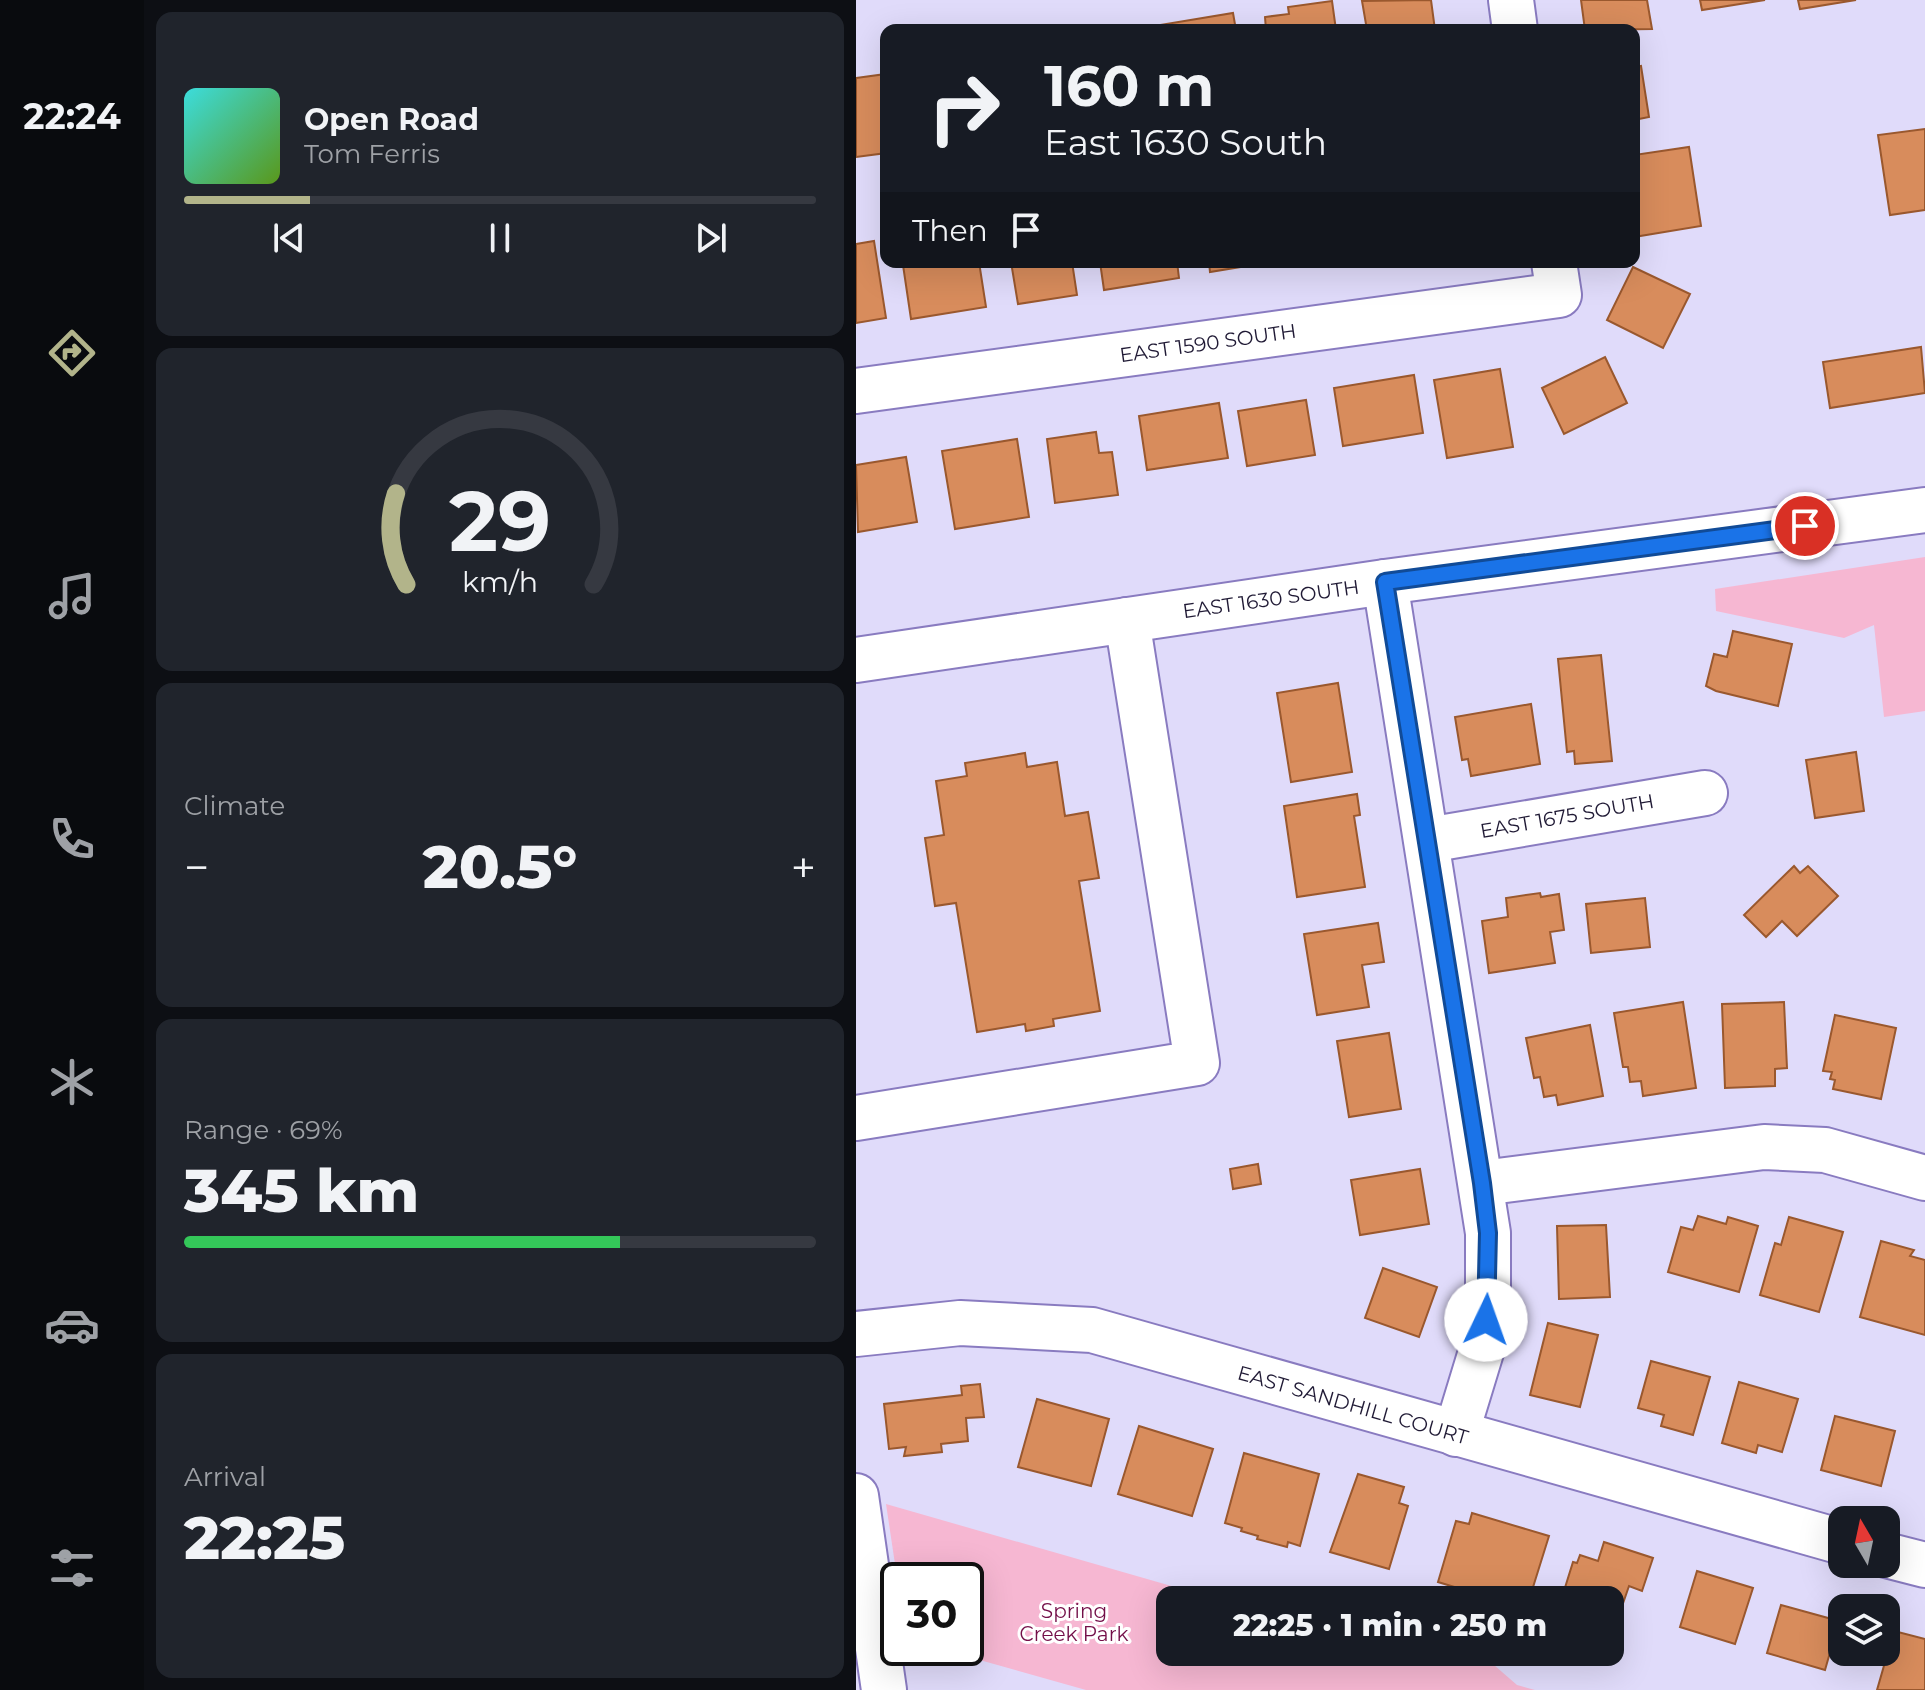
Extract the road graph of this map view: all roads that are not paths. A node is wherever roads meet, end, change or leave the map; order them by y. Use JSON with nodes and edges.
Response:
{"nodes":[{"id":1,"x":1511,"y":0,"type":"edge"},
{"id":2,"x":1514,"y":24,"type":"edge"},
{"id":3,"x":1556,"y":279,"type":"edge"},
{"id":4,"x":856,"y":391,"type":"edge"},
{"id":5,"x":1925,"y":510,"type":"edge"},
{"id":6,"x":1385,"y":582,"type":"junction"},
{"id":7,"x":1127,"y":620,"type":"junction"},
{"id":8,"x":856,"y":660,"type":"edge"},
{"id":9,"x":1705,"y":793,"type":"dead end"},
{"id":10,"x":1428,"y":840,"type":"junction"},
{"id":11,"x":856,"y":1118,"type":"edge"},
{"id":12,"x":1925,"y":1178,"type":"edge"},
{"id":13,"x":1482,"y":1183,"type":"junction"},
{"id":14,"x":856,"y":1334,"type":"edge"},
{"id":15,"x":1456,"y":1434,"type":"junction"},
{"id":16,"x":856,"y":1496,"type":"edge"},
{"id":17,"x":1828,"y":1538,"type":"edge"},
{"id":18,"x":1900,"y":1559,"type":"edge"},
{"id":19,"x":1925,"y":1565,"type":"edge"},
{"id":20,"x":884,"y":1690,"type":"edge"}],
"edges":[{"from":1,"to":2,"type":"street"},
{"from":3,"to":4,"type":"street","name":"EAST 1590 SOUTH"},
{"from":5,"to":6,"type":"street","name":"EAST 1630 SOUTH"},
{"from":6,"to":7,"type":"street","name":"EAST 1630 SOUTH"},
{"from":6,"to":10,"type":"street"},
{"from":7,"to":8,"type":"street","name":"EAST 1630 SOUTH"},
{"from":7,"to":11,"type":"street"},
{"from":9,"to":10,"type":"street","name":"EAST 1675 SOUTH"},
{"from":10,"to":13,"type":"street"},
{"from":12,"to":13,"type":"street"},
{"from":13,"to":15,"type":"street"},
{"from":14,"to":15,"type":"street","name":"EAST SANDHILL COURT"},
{"from":15,"to":17,"type":"street","name":"EAST SANDHILL COURT"},
{"from":16,"to":20,"type":"street"},
{"from":18,"to":19,"type":"street"}]}
